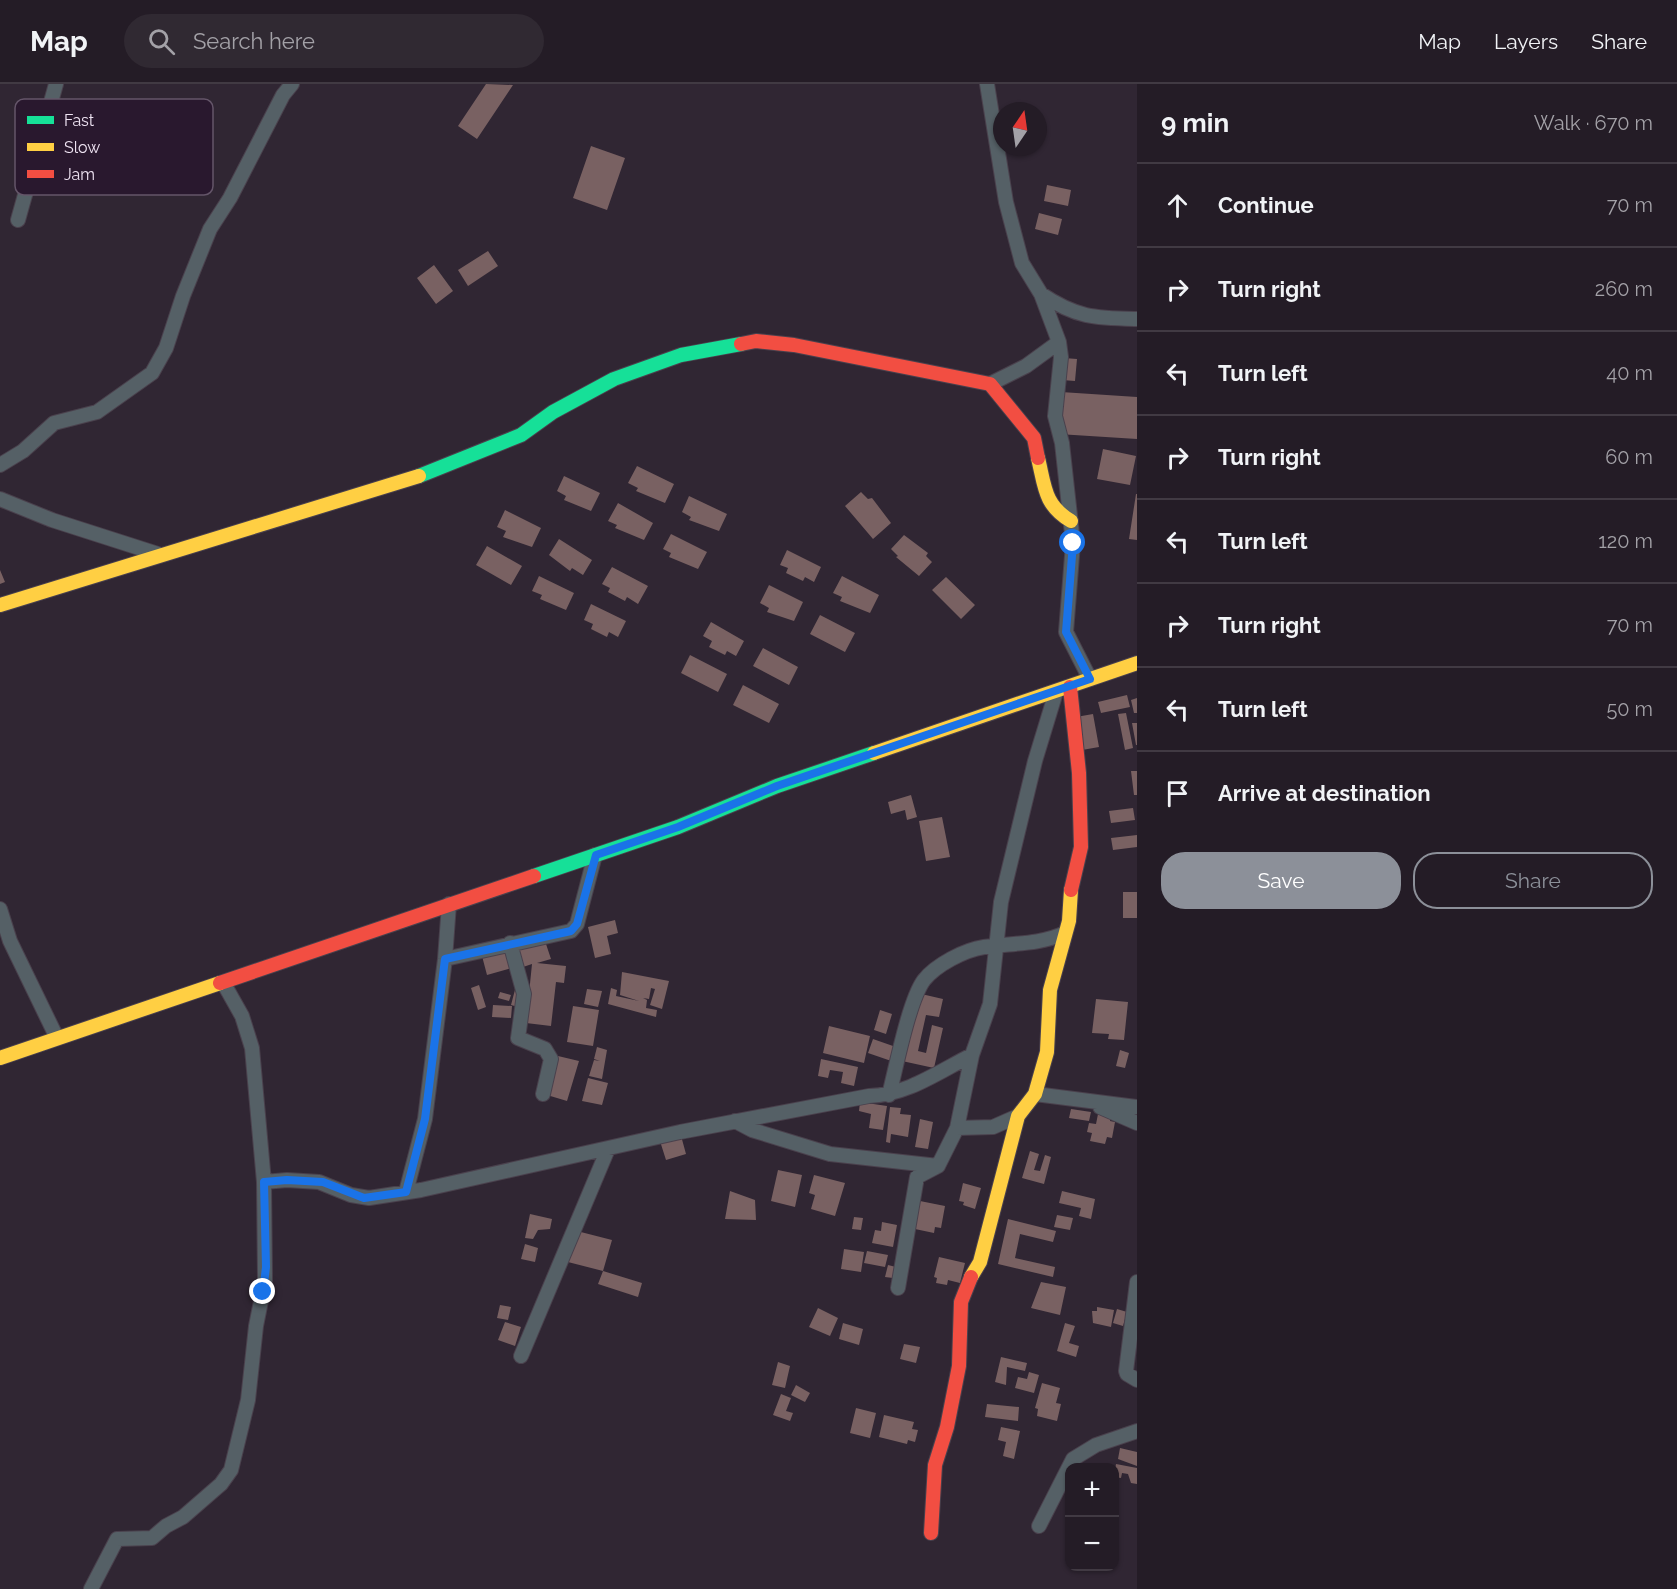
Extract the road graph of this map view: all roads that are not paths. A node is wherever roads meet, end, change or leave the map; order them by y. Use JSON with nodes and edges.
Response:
{"nodes":[{"id":1,"x":56,"y":84,"type":"edge"},
{"id":2,"x":292,"y":84,"type":"edge"},
{"id":3,"x":987,"y":84,"type":"edge"},
{"id":4,"x":52,"y":99,"type":"edge"},
{"id":5,"x":25,"y":195,"type":"edge"},
{"id":6,"x":18,"y":220,"type":"dead end"},
{"id":7,"x":1041,"y":294,"type":"junction"},
{"id":8,"x":1137,"y":319,"type":"edge"},
{"id":9,"x":1059,"y":342,"type":"junction"},
{"id":10,"x":990,"y":384,"type":"junction"},
{"id":11,"x":0,"y":465,"type":"edge"},
{"id":12,"x":0,"y":499,"type":"edge"},
{"id":13,"x":1071,"y":521,"type":"junction"},
{"id":14,"x":158,"y":554,"type":"junction"},
{"id":15,"x":0,"y":605,"type":"edge"},
{"id":16,"x":1137,"y":663,"type":"edge"},
{"id":17,"x":1090,"y":679,"type":"junction"},
{"id":18,"x":1063,"y":689,"type":"junction"},
{"id":19,"x":596,"y":855,"type":"junction"},
{"id":20,"x":449,"y":904,"type":"junction"},
{"id":21,"x":0,"y":909,"type":"edge"},
{"id":22,"x":0,"y":925,"type":"edge"},
{"id":23,"x":1065,"y":933,"type":"junction"},
{"id":24,"x":6,"y":942,"type":"edge"},
{"id":25,"x":510,"y":943,"type":"junction"},
{"id":26,"x":995,"y":946,"type":"junction"},
{"id":27,"x":445,"y":959,"type":"junction"},
{"id":28,"x":224,"y":984,"type":"junction"},
{"id":29,"x":57,"y":1038,"type":"junction"},
{"id":30,"x":972,"y":1055,"type":"junction"},
{"id":31,"x":0,"y":1058,"type":"edge"},
{"id":32,"x":543,"y":1094,"type":"dead end"},
{"id":33,"x":1035,"y":1094,"type":"junction"},
{"id":34,"x":889,"y":1095,"type":"junction"},
{"id":35,"x":1087,"y":1101,"type":"junction"},
{"id":36,"x":1137,"y":1107,"type":"edge"},
{"id":37,"x":1018,"y":1116,"type":"junction"},
{"id":38,"x":735,"y":1121,"type":"junction"},
{"id":39,"x":1137,"y":1123,"type":"edge"},
{"id":40,"x":957,"y":1128,"type":"junction"},
{"id":41,"x":608,"y":1149,"type":"junction"},
{"id":42,"x":938,"y":1166,"type":"junction"},
{"id":43,"x":264,"y":1182,"type":"junction"},
{"id":44,"x":406,"y":1192,"type":"junction"},
{"id":45,"x":1137,"y":1282,"type":"edge"},
{"id":46,"x":898,"y":1288,"type":"dead end"},
{"id":47,"x":521,"y":1356,"type":"dead end"},
{"id":48,"x":1137,"y":1380,"type":"edge"},
{"id":49,"x":1137,"y":1431,"type":"edge"},
{"id":50,"x":1039,"y":1526,"type":"dead end"},
{"id":51,"x":931,"y":1533,"type":"dead end"},
{"id":52,"x":91,"y":1589,"type":"edge"}],
"edges":[{"from":1,"to":4,"type":"street"},
{"from":2,"to":11,"type":"street"},
{"from":3,"to":7,"type":"street"},
{"from":5,"to":6,"type":"street"},
{"from":7,"to":8,"type":"street"},
{"from":7,"to":9,"type":"street"},
{"from":9,"to":10,"type":"street"},
{"from":9,"to":13,"type":"street"},
{"from":10,"to":13,"type":"street"},
{"from":10,"to":14,"type":"street"},
{"from":12,"to":14,"type":"street"},
{"from":13,"to":17,"type":"street"},
{"from":14,"to":15,"type":"street"},
{"from":16,"to":17,"type":"street"},
{"from":17,"to":18,"type":"street"},
{"from":18,"to":19,"type":"street"},
{"from":18,"to":23,"type":"street"},
{"from":18,"to":26,"type":"street"},
{"from":19,"to":20,"type":"street"},
{"from":19,"to":25,"type":"street"},
{"from":20,"to":27,"type":"street"},
{"from":20,"to":28,"type":"street"},
{"from":21,"to":24,"type":"street"},
{"from":22,"to":24,"type":"street"},
{"from":23,"to":26,"type":"street"},
{"from":23,"to":33,"type":"street"},
{"from":24,"to":29,"type":"street"},
{"from":25,"to":27,"type":"street"},
{"from":25,"to":32,"type":"street"},
{"from":26,"to":30,"type":"street"},
{"from":26,"to":34,"type":"street"},
{"from":27,"to":44,"type":"street"},
{"from":28,"to":29,"type":"street"},
{"from":28,"to":43,"type":"street"},
{"from":29,"to":31,"type":"street"},
{"from":30,"to":34,"type":"street"},
{"from":30,"to":40,"type":"street"},
{"from":33,"to":35,"type":"street"},
{"from":33,"to":37,"type":"street"},
{"from":34,"to":38,"type":"street"},
{"from":35,"to":36,"type":"street"},
{"from":35,"to":39,"type":"street"},
{"from":37,"to":40,"type":"street"},
{"from":37,"to":51,"type":"street"},
{"from":38,"to":41,"type":"street"},
{"from":38,"to":42,"type":"street"},
{"from":40,"to":42,"type":"street"},
{"from":41,"to":44,"type":"street"},
{"from":41,"to":47,"type":"street"},
{"from":42,"to":46,"type":"street"},
{"from":43,"to":44,"type":"street"},
{"from":43,"to":52,"type":"street"},
{"from":45,"to":48,"type":"street"},
{"from":49,"to":50,"type":"street"}]}
